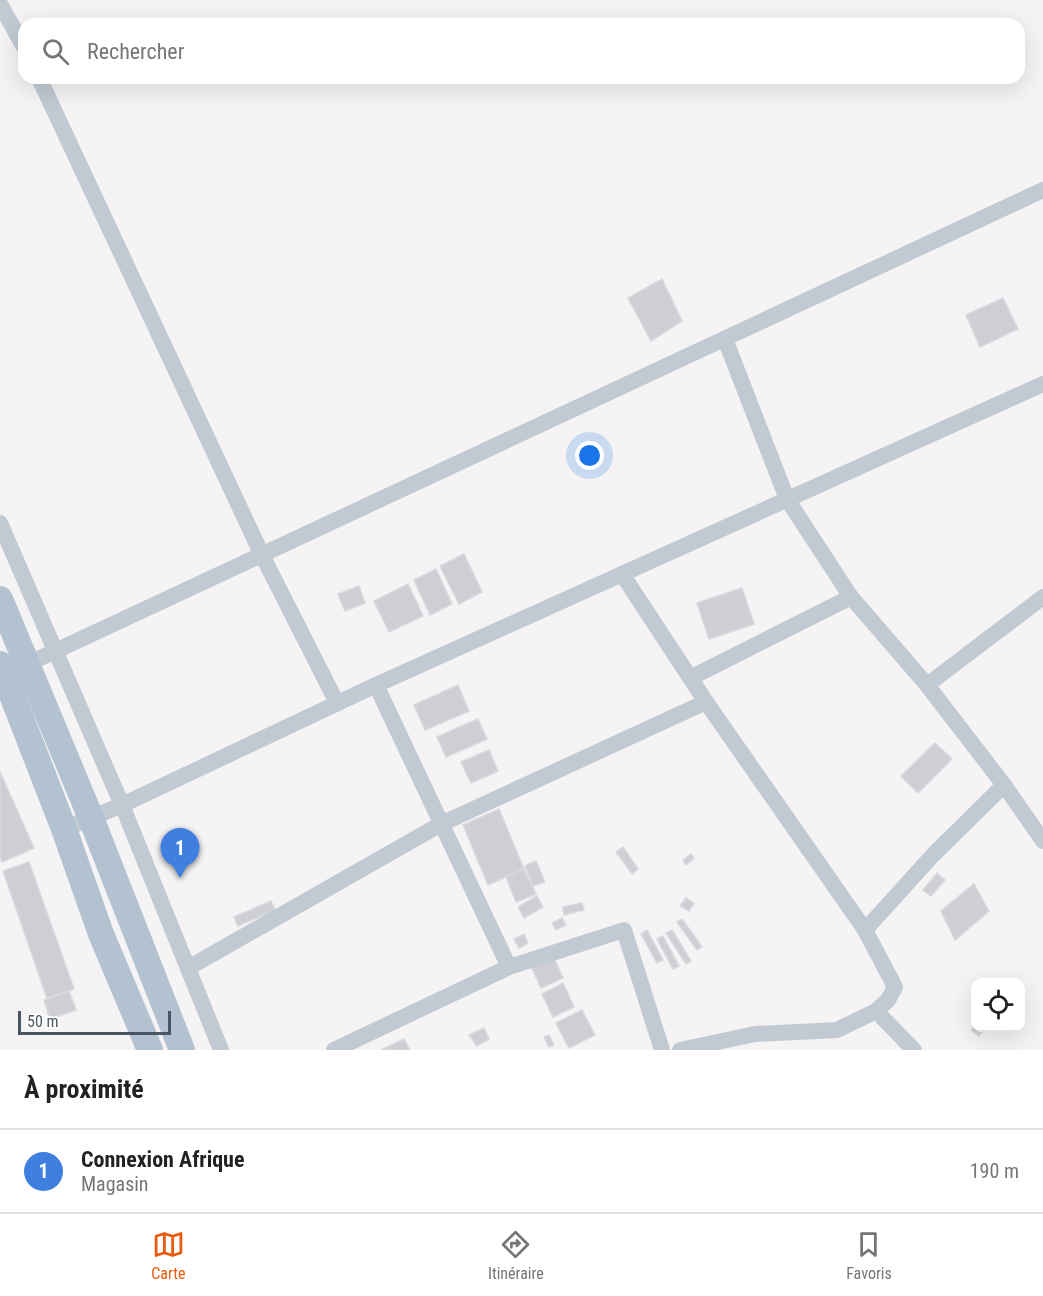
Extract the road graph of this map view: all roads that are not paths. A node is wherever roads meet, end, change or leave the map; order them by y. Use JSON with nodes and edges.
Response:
{"nodes":[{"id":1,"x":0,"y":4,"type":"edge"},
{"id":2,"x":18,"y":36,"type":"edge"},
{"id":3,"x":42,"y":84,"type":"edge"},
{"id":4,"x":1043,"y":190,"type":"edge"},
{"id":5,"x":725,"y":339,"type":"junction"},
{"id":6,"x":1043,"y":384,"type":"edge"},
{"id":7,"x":787,"y":499,"type":"junction"},
{"id":8,"x":0,"y":523,"type":"edge"},
{"id":9,"x":262,"y":555,"type":"junction"},
{"id":10,"x":622,"y":574,"type":"junction"},
{"id":11,"x":851,"y":597,"type":"junction"},
{"id":12,"x":1043,"y":597,"type":"edge"},
{"id":13,"x":0,"y":598,"type":"edge"},
{"id":14,"x":56,"y":651,"type":"junction"},
{"id":15,"x":8,"y":670,"type":"edge"},
{"id":16,"x":690,"y":678,"type":"junction"},
{"id":17,"x":376,"y":685,"type":"junction"},
{"id":18,"x":927,"y":685,"type":"junction"},
{"id":19,"x":706,"y":702,"type":"junction"},
{"id":20,"x":337,"y":703,"type":"junction"},
{"id":21,"x":1004,"y":784,"type":"junction"},
{"id":22,"x":122,"y":805,"type":"junction"},
{"id":23,"x":90,"y":818,"type":"junction"},
{"id":24,"x":441,"y":824,"type":"junction"},
{"id":25,"x":64,"y":829,"type":"junction"},
{"id":26,"x":1043,"y":840,"type":"edge"},
{"id":27,"x":865,"y":930,"type":"junction"},
{"id":28,"x":509,"y":967,"type":"junction"},
{"id":29,"x":188,"y":968,"type":"junction"},
{"id":30,"x":876,"y":1011,"type":"junction"},
{"id":31,"x":150,"y":1050,"type":"edge"},
{"id":32,"x":182,"y":1050,"type":"edge"},
{"id":33,"x":221,"y":1050,"type":"edge"},
{"id":34,"x":334,"y":1050,"type":"edge"},
{"id":35,"x":662,"y":1050,"type":"edge"},
{"id":36,"x":680,"y":1050,"type":"edge"},
{"id":37,"x":914,"y":1050,"type":"edge"}],
"edges":[{"from":1,"to":2,"type":"street"},
{"from":3,"to":9,"type":"street"},
{"from":4,"to":5,"type":"street"},
{"from":5,"to":7,"type":"street"},
{"from":5,"to":9,"type":"street"},
{"from":6,"to":7,"type":"street"},
{"from":7,"to":10,"type":"street"},
{"from":7,"to":11,"type":"street"},
{"from":8,"to":14,"type":"street"},
{"from":9,"to":14,"type":"street"},
{"from":9,"to":20,"type":"street"},
{"from":10,"to":16,"type":"street"},
{"from":10,"to":17,"type":"street"},
{"from":11,"to":16,"type":"street"},
{"from":11,"to":18,"type":"street"},
{"from":12,"to":18,"type":"street"},
{"from":13,"to":15,"type":"main road"},
{"from":14,"to":15,"type":"street"},
{"from":14,"to":22,"type":"street"},
{"from":15,"to":23,"type":"main road"},
{"from":15,"to":25,"type":"main road"},
{"from":16,"to":19,"type":"street"},
{"from":17,"to":20,"type":"street"},
{"from":17,"to":24,"type":"street"},
{"from":18,"to":21,"type":"street"},
{"from":19,"to":24,"type":"street"},
{"from":19,"to":27,"type":"street"},
{"from":20,"to":22,"type":"street"},
{"from":21,"to":26,"type":"street"},
{"from":21,"to":27,"type":"street"},
{"from":22,"to":23,"type":"street"},
{"from":22,"to":29,"type":"street"},
{"from":23,"to":25,"type":"street"},
{"from":23,"to":32,"type":"main road"},
{"from":24,"to":28,"type":"street"},
{"from":24,"to":29,"type":"street"},
{"from":25,"to":31,"type":"main road"},
{"from":27,"to":30,"type":"street"},
{"from":28,"to":34,"type":"street"},
{"from":28,"to":35,"type":"street"},
{"from":29,"to":33,"type":"street"},
{"from":30,"to":36,"type":"street"},
{"from":30,"to":37,"type":"street"}]}
